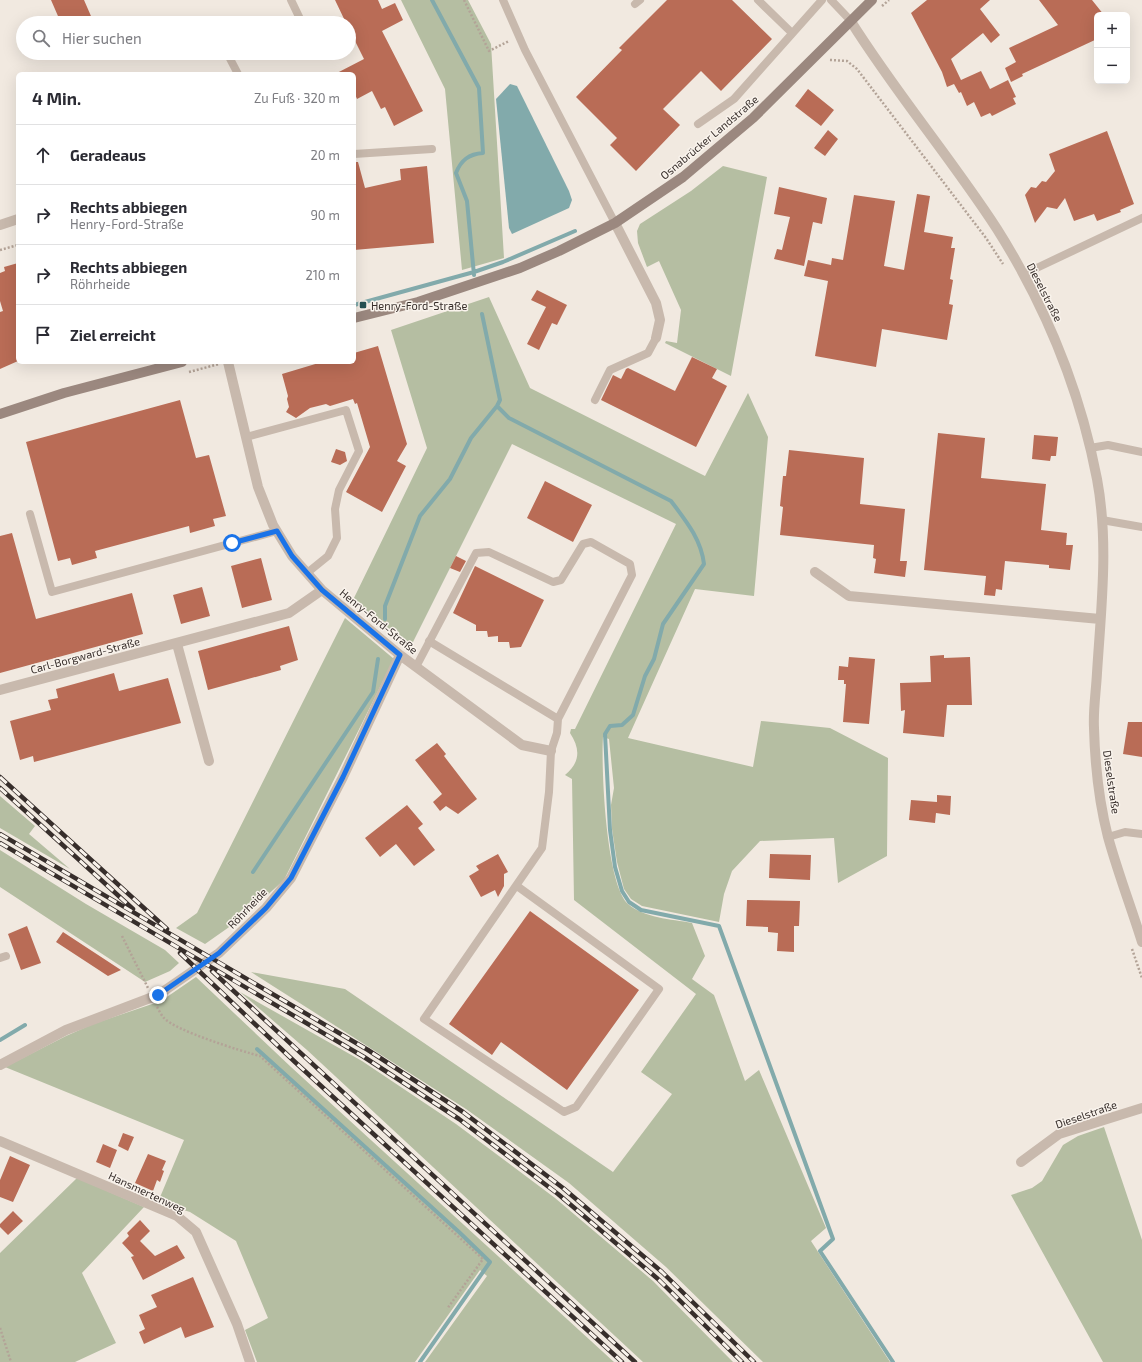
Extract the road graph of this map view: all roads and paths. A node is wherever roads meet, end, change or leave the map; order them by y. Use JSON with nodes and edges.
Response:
{"nodes":[{"id":1,"x":291,"y":0,"type":"edge"},
{"id":2,"x":464,"y":0,"type":"edge"},
{"id":3,"x":503,"y":0,"type":"edge"},
{"id":4,"x":758,"y":0,"type":"edge"},
{"id":5,"x":822,"y":0,"type":"edge"},
{"id":6,"x":831,"y":0,"type":"edge"},
{"id":7,"x":872,"y":0,"type":"edge"},
{"id":8,"x":299,"y":16,"type":"edge"},
{"id":9,"x":850,"y":20,"type":"junction"},
{"id":10,"x":792,"y":33,"type":"junction"},
{"id":11,"x":519,"y":36,"type":"junction"},
{"id":12,"x":231,"y":60,"type":"edge"},
{"id":13,"x":830,"y":60,"type":"dead end"},
{"id":14,"x":237,"y":72,"type":"edge"},
{"id":15,"x":698,"y":124,"type":"dead end"},
{"id":16,"x":432,"y":149,"type":"dead end"},
{"id":17,"x":356,"y":154,"type":"edge"},
{"id":18,"x":1142,"y":218,"type":"edge"},
{"id":19,"x":16,"y":220,"type":"edge"},
{"id":20,"x":615,"y":223,"type":"junction"},
{"id":21,"x":0,"y":226,"type":"edge"},
{"id":22,"x":16,"y":246,"type":"edge"},
{"id":23,"x":0,"y":250,"type":"edge"},
{"id":24,"x":1005,"y":267,"type":"dead end"},
{"id":25,"x":1024,"y":274,"type":"junction"},
{"id":26,"x":356,"y":318,"type":"edge"},
{"id":27,"x":656,"y":338,"type":"joint"},
{"id":28,"x":174,"y":364,"type":"edge"},
{"id":29,"x":228,"y":364,"type":"edge"},
{"id":30,"x":594,"y":400,"type":"dead end"},
{"id":31,"x":0,"y":414,"type":"edge"},
{"id":32,"x":246,"y":437,"type":"junction"},
{"id":33,"x":1090,"y":448,"type":"junction"},
{"id":34,"x":1142,"y":452,"type":"edge"},
{"id":35,"x":30,"y":514,"type":"dead end"},
{"id":36,"x":1102,"y":520,"type":"junction"},
{"id":37,"x":1142,"y":527,"type":"edge"},
{"id":38,"x":277,"y":531,"type":"junction"},
{"id":39,"x":815,"y":572,"type":"dead end"},
{"id":40,"x":307,"y":573,"type":"junction"},
{"id":41,"x":322,"y":590,"type":"junction"},
{"id":42,"x":1100,"y":619,"type":"junction"},
{"id":43,"x":429,"y":641,"type":"junction"},
{"id":44,"x":177,"y":644,"type":"junction"},
{"id":45,"x":400,"y":655,"type":"junction"},
{"id":46,"x":416,"y":665,"type":"junction"},
{"id":47,"x":0,"y":690,"type":"edge"},
{"id":48,"x":558,"y":719,"type":"junction"},
{"id":49,"x":551,"y":752,"type":"junction"},
{"id":50,"x":209,"y":761,"type":"dead end"},
{"id":51,"x":1142,"y":834,"type":"edge"},
{"id":52,"x":1108,"y":837,"type":"junction"},
{"id":53,"x":517,"y":886,"type":"junction"},
{"id":54,"x":122,"y":936,"type":"dead end"},
{"id":55,"x":1142,"y":942,"type":"edge"},
{"id":56,"x":152,"y":998,"type":"junction"},
{"id":57,"x":0,"y":1065,"type":"edge"},
{"id":58,"x":1142,"y":1108,"type":"edge"},
{"id":59,"x":0,"y":1141,"type":"edge"},
{"id":60,"x":1021,"y":1162,"type":"dead end"},
{"id":61,"x":447,"y":1309,"type":"dead end"},
{"id":62,"x":0,"y":1328,"type":"edge"},
{"id":63,"x":11,"y":1362,"type":"edge"},
{"id":64,"x":250,"y":1362,"type":"edge"}],
"edges":[{"from":1,"to":8,"type":"lane"},
{"from":2,"to":11,"type":"path"},
{"from":3,"to":11,"type":"lane"},
{"from":4,"to":10,"type":"lane"},
{"from":5,"to":10,"type":"lane"},
{"from":6,"to":9,"type":"lane"},
{"from":7,"to":9,"type":"street","name":"Osnabrücker Landstraße"},
{"from":9,"to":20,"type":"street","name":"Osnabrücker Landstraße"},
{"from":9,"to":25,"type":"street","name":"Dieselstraße"},
{"from":10,"to":15,"type":"lane"},
{"from":11,"to":20,"type":"lane"},
{"from":12,"to":14,"type":"lane"},
{"from":13,"to":24,"type":"path"},
{"from":16,"to":17,"type":"lane"},
{"from":18,"to":25,"type":"lane"},
{"from":19,"to":21,"type":"street"},
{"from":20,"to":26,"type":"street","name":"Osnabrücker Landstraße"},
{"from":20,"to":27,"type":"street"},
{"from":22,"to":23,"type":"path"},
{"from":25,"to":33,"type":"street","name":"Dieselstraße"},
{"from":27,"to":30,"type":"lane"},
{"from":28,"to":31,"type":"street"},
{"from":29,"to":32,"type":"street","name":"Henry-Ford-Straße"},
{"from":32,"to":38,"type":"street","name":"Henry-Ford-Straße"},
{"from":32,"to":40,"type":"lane"},
{"from":33,"to":34,"type":"lane"},
{"from":33,"to":36,"type":"street","name":"Dieselstraße"},
{"from":35,"to":38,"type":"lane"},
{"from":36,"to":37,"type":"lane"},
{"from":36,"to":42,"type":"street","name":"Dieselstraße"},
{"from":38,"to":40,"type":"street","name":"Henry-Ford-Straße"},
{"from":39,"to":42,"type":"street"},
{"from":40,"to":41,"type":"street","name":"Henry-Ford-Straße"},
{"from":41,"to":44,"type":"street","name":"Carl-Borgward-Straße"},
{"from":41,"to":45,"type":"street","name":"Henry-Ford-Straße"},
{"from":42,"to":52,"type":"street","name":"Dieselstraße"},
{"from":43,"to":46,"type":"lane"},
{"from":43,"to":48,"type":"lane"},
{"from":43,"to":48,"type":"lane"},
{"from":44,"to":47,"type":"street","name":"Carl-Borgward-Straße"},
{"from":44,"to":50,"type":"street"},
{"from":45,"to":46,"type":"street","name":"Henry-Ford-Straße"},
{"from":45,"to":56,"type":"street","name":"Röhrheide"},
{"from":46,"to":49,"type":"street","name":"Henry-Ford-Straße"},
{"from":48,"to":49,"type":"lane"},
{"from":49,"to":53,"type":"lane"},
{"from":51,"to":52,"type":"lane"},
{"from":52,"to":55,"type":"street","name":"Dieselstraße"},
{"from":53,"to":53,"type":"lane"},
{"from":54,"to":56,"type":"path"},
{"from":56,"to":57,"type":"street","name":"Röhrheide"},
{"from":56,"to":61,"type":"path"},
{"from":58,"to":60,"type":"street","name":"Dieselstraße"},
{"from":59,"to":64,"type":"street","name":"Hansmertenweg"},
{"from":62,"to":63,"type":"path"}]}
